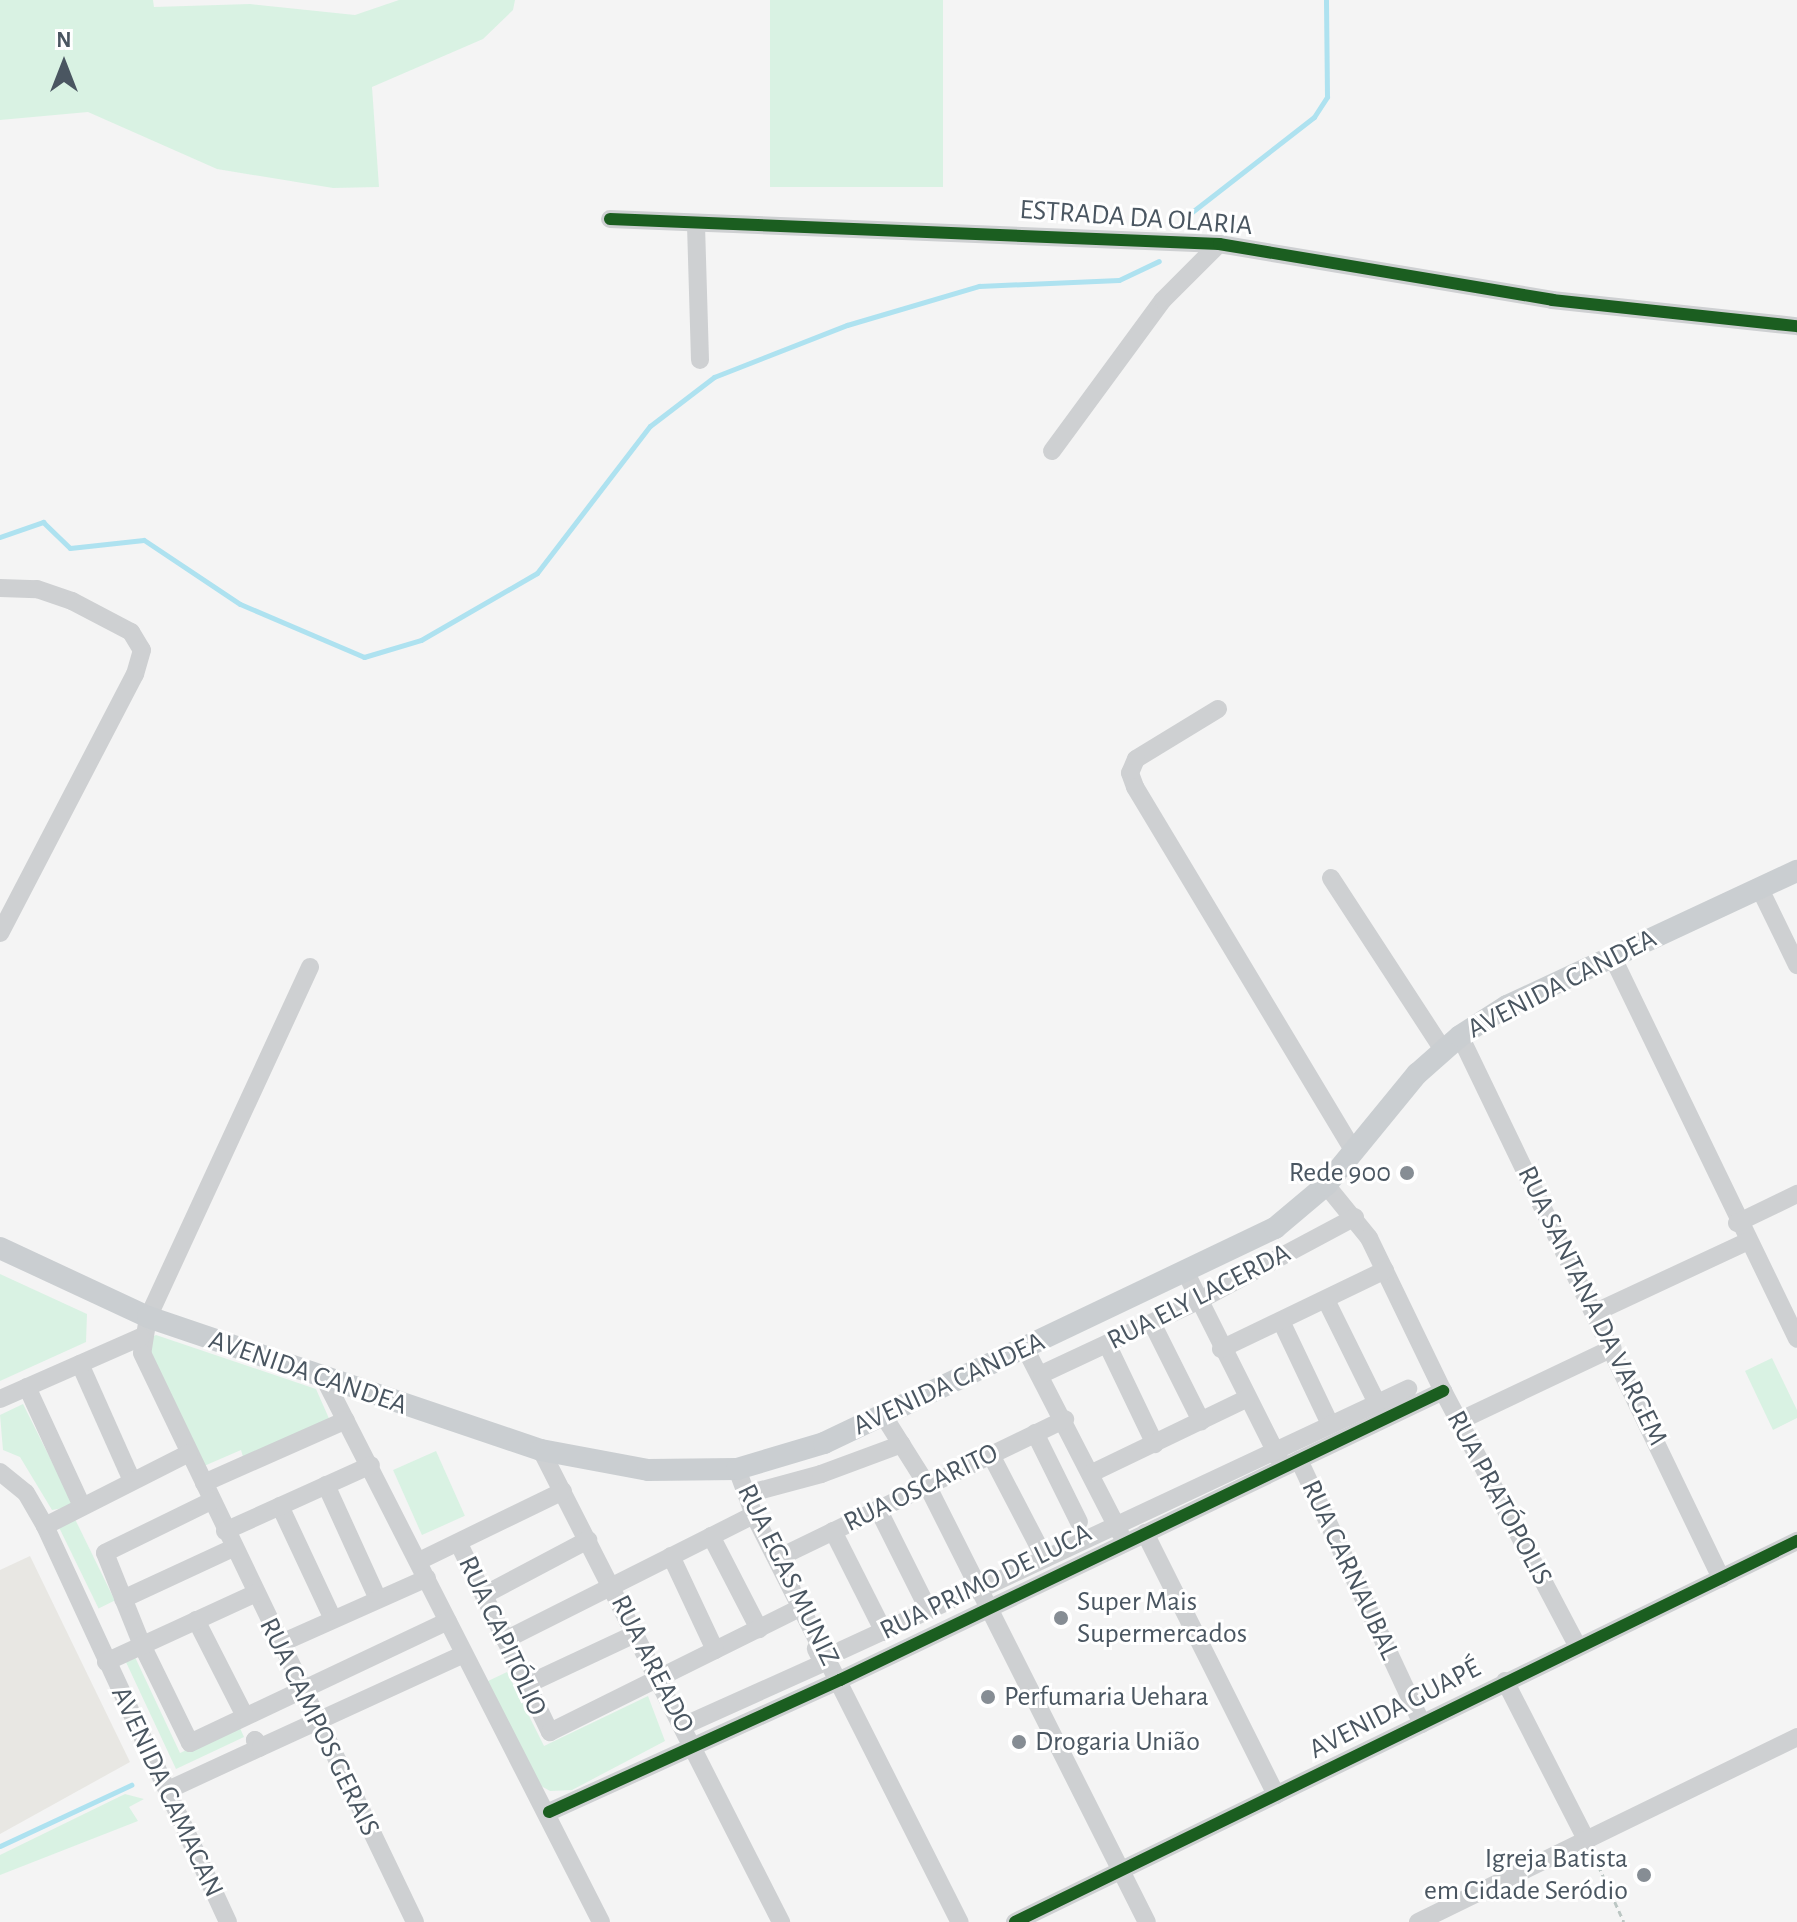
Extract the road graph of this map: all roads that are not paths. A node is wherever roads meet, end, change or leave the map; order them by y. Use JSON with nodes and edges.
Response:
{"nodes":[{"id":1,"x":610,"y":219,"type":"dead end"},
{"id":2,"x":696,"y":225,"type":"junction"},
{"id":3,"x":1219,"y":244,"type":"junction"},
{"id":4,"x":1797,"y":326,"type":"edge"},
{"id":5,"x":700,"y":360,"type":"dead end"},
{"id":6,"x":1052,"y":451,"type":"dead end"},
{"id":7,"x":0,"y":588,"type":"edge"},
{"id":8,"x":1218,"y":709,"type":"dead end"},
{"id":9,"x":1797,"y":871,"type":"edge"},
{"id":10,"x":1331,"y":878,"type":"dead end"},
{"id":11,"x":1759,"y":887,"type":"junction"},
{"id":12,"x":0,"y":933,"type":"edge"},
{"id":13,"x":1612,"y":956,"type":"junction"},
{"id":14,"x":1797,"y":965,"type":"edge"},
{"id":15,"x":310,"y":967,"type":"dead end"},
{"id":16,"x":1451,"y":1042,"type":"junction"},
{"id":17,"x":1353,"y":1150,"type":"junction"},
{"id":18,"x":1326,"y":1185,"type":"junction"},
{"id":19,"x":1797,"y":1194,"type":"edge"},
{"id":20,"x":1355,"y":1217,"type":"junction"},
{"id":21,"x":1737,"y":1223,"type":"junction"},
{"id":22,"x":1746,"y":1242,"type":"junction"},
{"id":23,"x":0,"y":1248,"type":"edge"},
{"id":24,"x":1385,"y":1270,"type":"junction"},
{"id":25,"x":1185,"y":1271,"type":"junction"},
{"id":26,"x":1326,"y":1300,"type":"junction"},
{"id":27,"x":1198,"y":1301,"type":"junction"},
{"id":28,"x":1596,"y":1312,"type":"junction"},
{"id":29,"x":1281,"y":1321,"type":"junction"},
{"id":30,"x":1152,"y":1323,"type":"junction"},
{"id":31,"x":144,"y":1327,"type":"junction"},
{"id":32,"x":1797,"y":1339,"type":"edge"},
{"id":33,"x":1107,"y":1344,"type":"junction"},
{"id":34,"x":1025,"y":1348,"type":"junction"},
{"id":35,"x":1613,"y":1348,"type":"junction"},
{"id":36,"x":1221,"y":1349,"type":"junction"},
{"id":37,"x":80,"y":1364,"type":"junction"},
{"id":38,"x":1042,"y":1374,"type":"junction"},
{"id":39,"x":325,"y":1380,"type":"junction"},
{"id":40,"x":27,"y":1387,"type":"junction"},
{"id":41,"x":1408,"y":1389,"type":"dead end"},
{"id":42,"x":1443,"y":1391,"type":"junction"},
{"id":43,"x":0,"y":1399,"type":"edge"},
{"id":44,"x":1246,"y":1399,"type":"junction"},
{"id":45,"x":1377,"y":1403,"type":"junction"},
{"id":46,"x":883,"y":1415,"type":"junction"},
{"id":47,"x":1065,"y":1419,"type":"junction"},
{"id":48,"x":346,"y":1420,"type":"junction"},
{"id":49,"x":1201,"y":1421,"type":"junction"},
{"id":50,"x":1459,"y":1421,"type":"junction"},
{"id":51,"x":1330,"y":1424,"type":"junction"},
{"id":52,"x":1035,"y":1433,"type":"junction"},
{"id":53,"x":902,"y":1444,"type":"junction"},
{"id":54,"x":1155,"y":1444,"type":"junction"},
{"id":55,"x":541,"y":1450,"type":"junction"},
{"id":56,"x":189,"y":1453,"type":"junction"},
{"id":57,"x":991,"y":1455,"type":"junction"},
{"id":58,"x":1285,"y":1459,"type":"junction"},
{"id":59,"x":371,"y":1465,"type":"junction"},
{"id":60,"x":737,"y":1469,"type":"junction"},
{"id":61,"x":0,"y":1472,"type":"edge"},
{"id":62,"x":1092,"y":1473,"type":"junction"},
{"id":63,"x":132,"y":1481,"type":"junction"},
{"id":64,"x":204,"y":1483,"type":"junction"},
{"id":65,"x":326,"y":1485,"type":"junction"},
{"id":66,"x":927,"y":1485,"type":"junction"},
{"id":67,"x":563,"y":1491,"type":"junction"},
{"id":68,"x":747,"y":1494,"type":"junction"},
{"id":69,"x":211,"y":1501,"type":"junction"},
{"id":70,"x":82,"y":1506,"type":"junction"},
{"id":71,"x":280,"y":1506,"type":"junction"},
{"id":72,"x":878,"y":1509,"type":"junction"},
{"id":73,"x":754,"y":1515,"type":"junction"},
{"id":74,"x":1079,"y":1522,"type":"dead end"},
{"id":75,"x":1116,"y":1524,"type":"junction"},
{"id":76,"x":45,"y":1526,"type":"junction"},
{"id":77,"x":833,"y":1531,"type":"junction"},
{"id":78,"x":1145,"y":1533,"type":"junction"},
{"id":79,"x":711,"y":1536,"type":"junction"},
{"id":80,"x":229,"y":1540,"type":"junction"},
{"id":81,"x":588,"y":1540,"type":"junction"},
{"id":82,"x":1797,"y":1541,"type":"edge"},
{"id":83,"x":1124,"y":1543,"type":"junction"},
{"id":84,"x":459,"y":1544,"type":"junction"},
{"id":85,"x":671,"y":1556,"type":"junction"},
{"id":86,"x":1044,"y":1557,"type":"junction"},
{"id":87,"x":778,"y":1558,"type":"junction"},
{"id":88,"x":423,"y":1569,"type":"junction"},
{"id":89,"x":1721,"y":1578,"type":"junction"},
{"id":90,"x":612,"y":1586,"type":"junction"},
{"id":91,"x":983,"y":1586,"type":"junction"},
{"id":92,"x":254,"y":1594,"type":"junction"},
{"id":93,"x":484,"y":1595,"type":"junction"},
{"id":94,"x":123,"y":1599,"type":"junction"},
{"id":95,"x":378,"y":1599,"type":"junction"},
{"id":96,"x":988,"y":1608,"type":"junction"},
{"id":97,"x":799,"y":1609,"type":"junction"},
{"id":98,"x":929,"y":1611,"type":"junction"},
{"id":99,"x":333,"y":1619,"type":"junction"},
{"id":100,"x":196,"y":1620,"type":"junction"},
{"id":101,"x":448,"y":1621,"type":"junction"},
{"id":102,"x":759,"y":1629,"type":"junction"},
{"id":103,"x":884,"y":1632,"type":"junction"},
{"id":104,"x":635,"y":1634,"type":"junction"},
{"id":105,"x":505,"y":1640,"type":"junction"},
{"id":106,"x":279,"y":1644,"type":"junction"},
{"id":107,"x":142,"y":1645,"type":"junction"},
{"id":108,"x":1578,"y":1647,"type":"junction"},
{"id":109,"x":715,"y":1650,"type":"junction"},
{"id":110,"x":842,"y":1650,"type":"dead end"},
{"id":111,"x":464,"y":1654,"type":"junction"},
{"id":112,"x":106,"y":1662,"type":"junction"},
{"id":113,"x":659,"y":1678,"type":"junction"},
{"id":114,"x":840,"y":1680,"type":"junction"},
{"id":115,"x":1505,"y":1681,"type":"junction"},
{"id":116,"x":526,"y":1685,"type":"junction"},
{"id":117,"x":301,"y":1688,"type":"junction"},
{"id":118,"x":245,"y":1716,"type":"junction"},
{"id":119,"x":317,"y":1722,"type":"junction"},
{"id":120,"x":1422,"y":1724,"type":"junction"},
{"id":121,"x":683,"y":1726,"type":"junction"},
{"id":122,"x":1797,"y":1737,"type":"edge"},
{"id":123,"x":693,"y":1745,"type":"junction"},
{"id":124,"x":168,"y":1790,"type":"junction"},
{"id":125,"x":1276,"y":1795,"type":"junction"},
{"id":126,"x":549,"y":1812,"type":"junction"},
{"id":127,"x":1587,"y":1841,"type":"junction"},
{"id":128,"x":1120,"y":1868,"type":"junction"},
{"id":129,"x":228,"y":1922,"type":"edge"},
{"id":130,"x":415,"y":1922,"type":"edge"},
{"id":131,"x":601,"y":1922,"type":"edge"},
{"id":132,"x":781,"y":1922,"type":"edge"},
{"id":133,"x":960,"y":1922,"type":"edge"},
{"id":134,"x":1015,"y":1922,"type":"edge"},
{"id":135,"x":1147,"y":1922,"type":"edge"},
{"id":136,"x":1418,"y":1922,"type":"edge"}],
"edges":[{"from":1,"to":2,"type":"street","name":"ESTRADA DA OLARIA"},
{"from":2,"to":3,"type":"street","name":"ESTRADA DA OLARIA"},
{"from":2,"to":5,"type":"street"},
{"from":3,"to":4,"type":"street","name":"ESTRADA DA OLARIA"},
{"from":3,"to":6,"type":"street"},
{"from":7,"to":12,"type":"street"},
{"from":8,"to":17,"type":"street"},
{"from":9,"to":11,"type":"main road","name":"AVENIDA CANDEA"},
{"from":10,"to":16,"type":"street","name":"RUA SANTANA DA VARGEM"},
{"from":11,"to":13,"type":"main road","name":"AVENIDA CANDEA"},
{"from":11,"to":14,"type":"street"},
{"from":13,"to":16,"type":"main road","name":"AVENIDA CANDEA"},
{"from":13,"to":21,"type":"street"},
{"from":15,"to":31,"type":"street"},
{"from":16,"to":17,"type":"main road","name":"AVENIDA CANDEA"},
{"from":16,"to":28,"type":"street","name":"RUA SANTANA DA VARGEM"},
{"from":17,"to":18,"type":"main road","name":"AVENIDA CANDEA"},
{"from":18,"to":20,"type":"street","name":"RUA PRATÓPOLIS"},
{"from":18,"to":25,"type":"main road","name":"AVENIDA CANDEA"},
{"from":19,"to":21,"type":"street"},
{"from":20,"to":24,"type":"street","name":"RUA PRATÓPOLIS"},
{"from":20,"to":27,"type":"street","name":"RUA ELY LACERDA"},
{"from":21,"to":22,"type":"street"},
{"from":22,"to":28,"type":"street"},
{"from":22,"to":32,"type":"street"},
{"from":23,"to":31,"type":"main road","name":"AVENIDA CANDEA"},
{"from":24,"to":26,"type":"street"},
{"from":24,"to":42,"type":"street","name":"RUA PRATÓPOLIS"},
{"from":25,"to":27,"type":"street","name":"RUA CARNAUBAL"},
{"from":25,"to":34,"type":"main road","name":"AVENIDA CANDEA"},
{"from":26,"to":29,"type":"street"},
{"from":26,"to":45,"type":"street"},
{"from":27,"to":30,"type":"street","name":"RUA ELY LACERDA"},
{"from":27,"to":36,"type":"street","name":"RUA CARNAUBAL"},
{"from":28,"to":35,"type":"street","name":"RUA SANTANA DA VARGEM"},
{"from":29,"to":36,"type":"street"},
{"from":29,"to":51,"type":"street"},
{"from":30,"to":33,"type":"street","name":"RUA ELY LACERDA"},
{"from":30,"to":49,"type":"street"},
{"from":31,"to":37,"type":"street"},
{"from":31,"to":39,"type":"main road","name":"AVENIDA CANDEA"},
{"from":31,"to":56,"type":"street","name":"RUA CAMPOS GERAIS"},
{"from":33,"to":38,"type":"street","name":"RUA ELY LACERDA"},
{"from":33,"to":54,"type":"street"},
{"from":34,"to":38,"type":"street"},
{"from":34,"to":46,"type":"main road","name":"AVENIDA CANDEA"},
{"from":35,"to":50,"type":"street"},
{"from":35,"to":89,"type":"street","name":"RUA SANTANA DA VARGEM"},
{"from":36,"to":44,"type":"street","name":"RUA CARNAUBAL"},
{"from":37,"to":40,"type":"street"},
{"from":37,"to":63,"type":"street"},
{"from":38,"to":47,"type":"street"},
{"from":39,"to":48,"type":"street","name":"RUA CAPITÓLIO"},
{"from":39,"to":55,"type":"main road","name":"AVENIDA CANDEA"},
{"from":40,"to":43,"type":"street"},
{"from":40,"to":70,"type":"street"},
{"from":41,"to":45,"type":"street"},
{"from":42,"to":50,"type":"street","name":"RUA PRATÓPOLIS"},
{"from":42,"to":58,"type":"street","name":"RUA PRIMO DE LUCA"},
{"from":44,"to":49,"type":"street"},
{"from":44,"to":58,"type":"street","name":"RUA CARNAUBAL"},
{"from":45,"to":51,"type":"street"},
{"from":46,"to":53,"type":"street"},
{"from":46,"to":60,"type":"main road","name":"AVENIDA CANDEA"},
{"from":47,"to":52,"type":"street","name":"RUA OSCARITO"},
{"from":47,"to":62,"type":"street"},
{"from":48,"to":59,"type":"street","name":"RUA CAPITÓLIO"},
{"from":48,"to":64,"type":"street"},
{"from":49,"to":54,"type":"street"},
{"from":50,"to":108,"type":"street","name":"RUA PRATÓPOLIS"},
{"from":51,"to":58,"type":"street"},
{"from":52,"to":57,"type":"street","name":"RUA OSCARITO"},
{"from":52,"to":74,"type":"street"},
{"from":53,"to":66,"type":"street"},
{"from":53,"to":68,"type":"street"},
{"from":54,"to":62,"type":"street"},
{"from":55,"to":60,"type":"main road","name":"AVENIDA CANDEA"},
{"from":55,"to":67,"type":"street","name":"RUA AREADO"},
{"from":56,"to":63,"type":"street"},
{"from":56,"to":64,"type":"street","name":"RUA CAMPOS GERAIS"},
{"from":57,"to":66,"type":"street","name":"RUA OSCARITO"},
{"from":57,"to":86,"type":"street"},
{"from":58,"to":75,"type":"street"},
{"from":58,"to":78,"type":"street","name":"RUA PRIMO DE LUCA"},
{"from":58,"to":120,"type":"street","name":"RUA CARNAUBAL"},
{"from":59,"to":65,"type":"street"},
{"from":59,"to":88,"type":"street","name":"RUA CAPITÓLIO"},
{"from":60,"to":68,"type":"street","name":"RUA EGAS MUNIZ"},
{"from":61,"to":76,"type":"street","name":"AVENIDA CAMACAN"},
{"from":62,"to":75,"type":"street"},
{"from":63,"to":70,"type":"street"},
{"from":64,"to":69,"type":"street","name":"RUA CAMPOS GERAIS"},
{"from":65,"to":71,"type":"street"},
{"from":65,"to":95,"type":"street"},
{"from":66,"to":72,"type":"street","name":"RUA OSCARITO"},
{"from":66,"to":91,"type":"street"},
{"from":67,"to":81,"type":"street","name":"RUA AREADO"},
{"from":67,"to":84,"type":"street"},
{"from":68,"to":73,"type":"street","name":"RUA EGAS MUNIZ"},
{"from":69,"to":80,"type":"street","name":"RUA CAMPOS GERAIS"},
{"from":69,"to":94,"type":"street"},
{"from":70,"to":76,"type":"street"},
{"from":71,"to":80,"type":"street"},
{"from":71,"to":99,"type":"street"},
{"from":72,"to":77,"type":"street","name":"RUA OSCARITO"},
{"from":72,"to":98,"type":"street"},
{"from":73,"to":79,"type":"street"},
{"from":73,"to":87,"type":"street","name":"RUA EGAS MUNIZ"},
{"from":75,"to":83,"type":"street"},
{"from":75,"to":86,"type":"street"},
{"from":76,"to":112,"type":"street","name":"AVENIDA CAMACAN"},
{"from":77,"to":87,"type":"street","name":"RUA OSCARITO"},
{"from":77,"to":103,"type":"street"},
{"from":78,"to":83,"type":"street","name":"RUA PRIMO DE LUCA"},
{"from":78,"to":125,"type":"street"},
{"from":79,"to":85,"type":"street"},
{"from":79,"to":102,"type":"street"},
{"from":80,"to":92,"type":"street","name":"RUA CAMPOS GERAIS"},
{"from":80,"to":94,"type":"street"},
{"from":81,"to":90,"type":"street","name":"RUA AREADO"},
{"from":81,"to":93,"type":"street"},
{"from":82,"to":89,"type":"street","name":"AVENIDA GUAPÉ"},
{"from":83,"to":96,"type":"street","name":"RUA PRIMO DE LUCA"},
{"from":84,"to":88,"type":"street"},
{"from":84,"to":93,"type":"street","name":"RUA CAPITÓLIO"},
{"from":85,"to":90,"type":"street"},
{"from":85,"to":109,"type":"street"},
{"from":86,"to":91,"type":"street"},
{"from":87,"to":97,"type":"street","name":"RUA EGAS MUNIZ"},
{"from":88,"to":95,"type":"street"},
{"from":88,"to":101,"type":"street","name":"RUA CAPITÓLIO"},
{"from":89,"to":108,"type":"street","name":"AVENIDA GUAPÉ"},
{"from":90,"to":104,"type":"street","name":"RUA AREADO"},
{"from":90,"to":105,"type":"street"},
{"from":91,"to":96,"type":"street"},
{"from":91,"to":98,"type":"street"},
{"from":92,"to":100,"type":"street"},
{"from":92,"to":106,"type":"street","name":"RUA CAMPOS GERAIS"},
{"from":93,"to":105,"type":"street","name":"RUA CAPITÓLIO"},
{"from":94,"to":107,"type":"street"},
{"from":95,"to":99,"type":"street"},
{"from":96,"to":114,"type":"street","name":"RUA PRIMO DE LUCA"},
{"from":96,"to":128,"type":"street"},
{"from":97,"to":102,"type":"street"},
{"from":97,"to":114,"type":"street","name":"RUA EGAS MUNIZ"},
{"from":97,"to":121,"type":"street","name":"RUA EGAS MUNIZ"},
{"from":98,"to":103,"type":"street"},
{"from":99,"to":106,"type":"street"},
{"from":100,"to":107,"type":"street"},
{"from":100,"to":118,"type":"street"},
{"from":101,"to":111,"type":"street","name":"RUA CAPITÓLIO"},
{"from":101,"to":117,"type":"street"},
{"from":102,"to":109,"type":"street"},
{"from":103,"to":110,"type":"street"},
{"from":104,"to":113,"type":"street","name":"RUA AREADO"},
{"from":104,"to":116,"type":"street"},
{"from":105,"to":116,"type":"street","name":"RUA CAPITÓLIO"},
{"from":106,"to":117,"type":"street","name":"RUA CAMPOS GERAIS"},
{"from":107,"to":112,"type":"street"},
{"from":107,"to":118,"type":"street"},
{"from":108,"to":115,"type":"street","name":"AVENIDA GUAPÉ"},
{"from":109,"to":113,"type":"street"},
{"from":111,"to":119,"type":"street"},
{"from":111,"to":126,"type":"street","name":"RUA CAPITÓLIO"},
{"from":112,"to":124,"type":"street","name":"AVENIDA CAMACAN"},
{"from":113,"to":116,"type":"street","name":"RUA CAPITÓLIO"},
{"from":113,"to":121,"type":"street","name":"RUA AREADO"},
{"from":114,"to":123,"type":"street","name":"RUA PRIMO DE LUCA"},
{"from":114,"to":133,"type":"street","name":"RUA EGAS MUNIZ"},
{"from":115,"to":120,"type":"street","name":"AVENIDA GUAPÉ"},
{"from":115,"to":127,"type":"street"},
{"from":117,"to":118,"type":"street"},
{"from":117,"to":119,"type":"street","name":"RUA CAMPOS GERAIS"},
{"from":119,"to":124,"type":"street"},
{"from":119,"to":130,"type":"street","name":"RUA CAMPOS GERAIS"},
{"from":120,"to":125,"type":"street","name":"AVENIDA GUAPÉ"},
{"from":121,"to":123,"type":"street","name":"RUA AREADO"},
{"from":122,"to":127,"type":"street"},
{"from":123,"to":126,"type":"street","name":"RUA PRIMO DE LUCA"},
{"from":123,"to":132,"type":"street","name":"RUA AREADO"},
{"from":124,"to":129,"type":"street","name":"AVENIDA CAMACAN"},
{"from":125,"to":128,"type":"street","name":"AVENIDA GUAPÉ"},
{"from":126,"to":131,"type":"street","name":"RUA CAPITÓLIO"},
{"from":127,"to":136,"type":"street"},
{"from":128,"to":134,"type":"street","name":"AVENIDA GUAPÉ"},
{"from":128,"to":135,"type":"street"}]}
